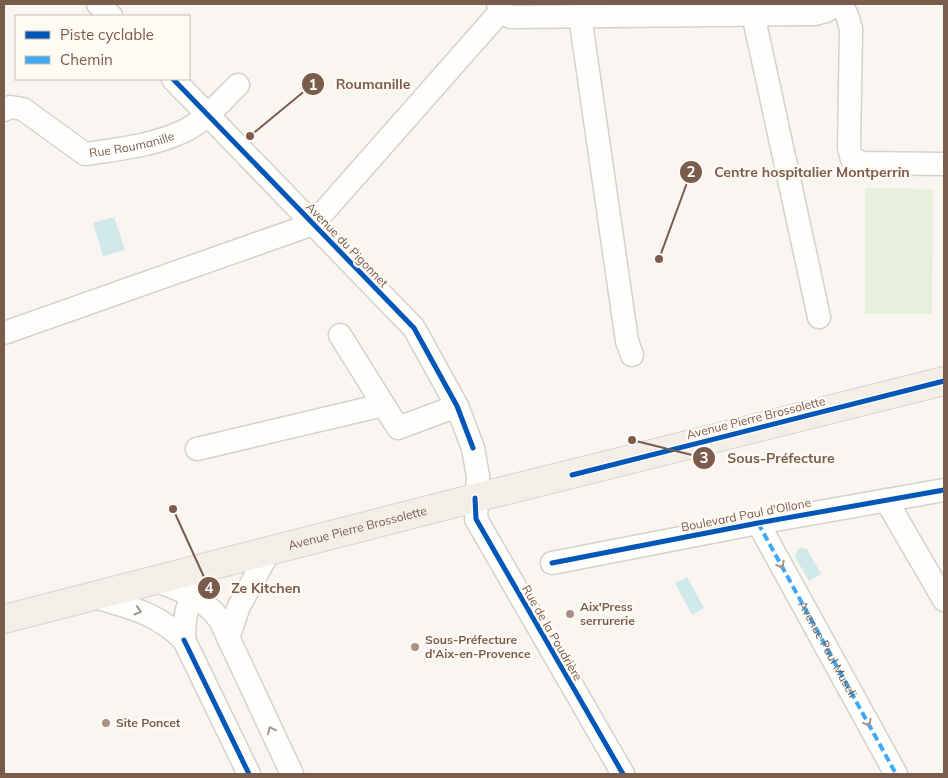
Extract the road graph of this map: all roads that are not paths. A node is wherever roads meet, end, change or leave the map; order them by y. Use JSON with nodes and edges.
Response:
{"nodes":[{"id":1,"x":98,"y":4,"type":"edge"},
{"id":2,"x":839,"y":4,"type":"edge"},
{"id":3,"x":499,"y":8,"type":"edge"},
{"id":4,"x":753,"y":9,"type":"edge"},
{"id":5,"x":110,"y":15,"type":"edge"},
{"id":6,"x":580,"y":16,"type":"junction"},
{"id":7,"x":174,"y":80,"type":"edge"},
{"id":8,"x":238,"y":85,"type":"dead end"},
{"id":9,"x":4,"y":110,"type":"edge"},
{"id":10,"x":207,"y":114,"type":"junction"},
{"id":11,"x":944,"y":164,"type":"edge"},
{"id":12,"x":313,"y":224,"type":"junction"},
{"id":13,"x":818,"y":317,"type":"dead end"},
{"id":14,"x":4,"y":333,"type":"edge"},
{"id":15,"x":340,"y":335,"type":"dead end"},
{"id":16,"x":632,"y":355,"type":"dead end"},
{"id":17,"x":944,"y":381,"type":"edge"},
{"id":18,"x":383,"y":405,"type":"junction"},
{"id":19,"x":457,"y":406,"type":"junction"},
{"id":20,"x":197,"y":449,"type":"dead end"},
{"id":21,"x":944,"y":490,"type":"edge"},
{"id":22,"x":475,"y":498,"type":"junction"},
{"id":23,"x":886,"y":500,"type":"junction"},
{"id":24,"x":758,"y":523,"type":"junction"},
{"id":25,"x":270,"y":550,"type":"junction"},
{"id":26,"x":222,"y":563,"type":"junction"},
{"id":27,"x":552,"y":564,"type":"dead end"},
{"id":28,"x":156,"y":581,"type":"junction"},
{"id":29,"x":193,"y":595,"type":"junction"},
{"id":30,"x":92,"y":596,"type":"junction"},
{"id":31,"x":944,"y":600,"type":"edge"},
{"id":32,"x":4,"y":619,"type":"edge"},
{"id":33,"x":228,"y":638,"type":"junction"},
{"id":34,"x":184,"y":640,"type":"junction"},
{"id":35,"x":249,"y":774,"type":"edge"},
{"id":36,"x":292,"y":774,"type":"edge"},
{"id":37,"x":623,"y":774,"type":"edge"},
{"id":38,"x":896,"y":774,"type":"edge"}],
"edges":[{"from":1,"to":5,"type":"street"},
{"from":2,"to":4,"type":"street"},
{"from":2,"to":11,"type":"street"},
{"from":3,"to":6,"type":"street"},
{"from":3,"to":12,"type":"street"},
{"from":4,"to":6,"type":"street"},
{"from":4,"to":13,"type":"street"},
{"from":6,"to":16,"type":"street"},
{"from":7,"to":10,"type":"street","name":"Avenue du Pigonnet"},
{"from":8,"to":10,"type":"street","name":"Rue Roumanille"},
{"from":9,"to":10,"type":"street","name":"Rue Roumanille"},
{"from":10,"to":12,"type":"street","name":"Avenue du Pigonnet"},
{"from":12,"to":14,"type":"street"},
{"from":12,"to":19,"type":"street","name":"Avenue du Pigonnet"},
{"from":15,"to":18,"type":"street"},
{"from":17,"to":22,"type":"main road","name":"Avenue Pierre Brossolette"},
{"from":18,"to":19,"type":"street"},
{"from":18,"to":20,"type":"street"},
{"from":19,"to":22,"type":"street","name":"Avenue du Pigonnet"},
{"from":21,"to":23,"type":"street","name":"Boulevard Paul d'Ollone"},
{"from":22,"to":25,"type":"main road","name":"Avenue Pierre Brossolette"},
{"from":22,"to":37,"type":"street","name":"Rue de la Poudrière"},
{"from":23,"to":24,"type":"street","name":"Boulevard Paul d'Ollone"},
{"from":23,"to":31,"type":"street"},
{"from":24,"to":27,"type":"street","name":"Boulevard Paul d'Ollone"},
{"from":24,"to":38,"type":"street","name":"Avenue Paul Museli","one_way":true},
{"from":25,"to":26,"type":"main road","name":"Avenue Pierre Brossolette"},
{"from":25,"to":33,"type":"street"},
{"from":26,"to":28,"type":"main road","name":"Avenue Pierre Brossolette"},
{"from":26,"to":29,"type":"street"},
{"from":28,"to":29,"type":"street"},
{"from":28,"to":30,"type":"main road","name":"Avenue Pierre Brossolette"},
{"from":29,"to":33,"type":"street"},
{"from":29,"to":34,"type":"street"},
{"from":30,"to":32,"type":"main road","name":"Avenue Pierre Brossolette"},
{"from":30,"to":34,"type":"street","one_way":true},
{"from":36,"to":33,"type":"street","one_way":true},
{"from":34,"to":35,"type":"street"}]}
